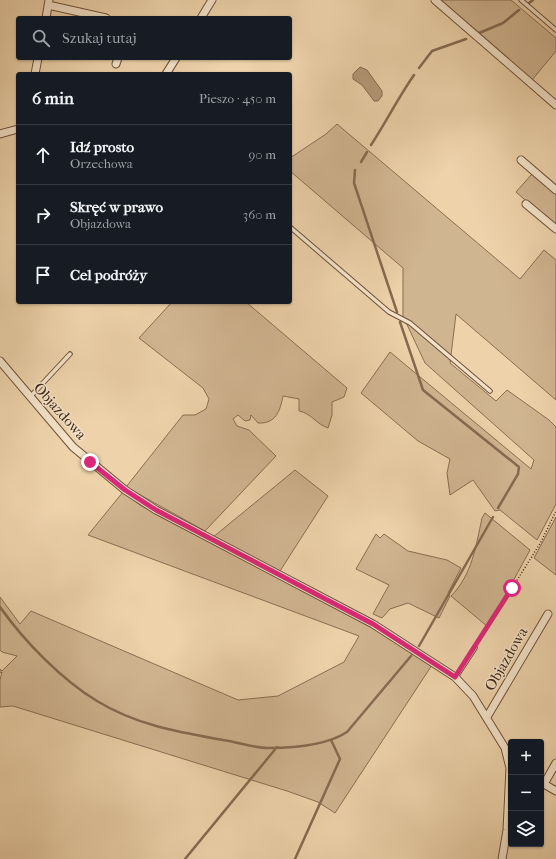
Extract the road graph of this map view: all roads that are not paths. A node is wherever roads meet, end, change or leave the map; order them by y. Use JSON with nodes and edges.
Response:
{"nodes":[{"id":1,"x":212,"y":0,"type":"edge"},
{"id":2,"x":435,"y":0,"type":"edge"},
{"id":3,"x":521,"y":0,"type":"edge"},
{"id":4,"x":49,"y":3,"type":"edge"},
{"id":5,"x":46,"y":16,"type":"edge"},
{"id":6,"x":98,"y":16,"type":"edge"},
{"id":7,"x":202,"y":16,"type":"edge"},
{"id":8,"x":556,"y":30,"type":"edge"},
{"id":9,"x":38,"y":60,"type":"edge"},
{"id":10,"x":175,"y":60,"type":"edge"},
{"id":11,"x":35,"y":72,"type":"edge"},
{"id":12,"x":167,"y":72,"type":"edge"},
{"id":13,"x":556,"y":105,"type":"edge"},
{"id":14,"x":16,"y":130,"type":"edge"},
{"id":15,"x":0,"y":134,"type":"edge"},
{"id":16,"x":521,"y":160,"type":"dead end"},
{"id":17,"x":556,"y":190,"type":"edge"},
{"id":18,"x":526,"y":204,"type":"dead end"},
{"id":19,"x":292,"y":229,"type":"edge"},
{"id":20,"x":556,"y":229,"type":"edge"},
{"id":21,"x":70,"y":354,"type":"dead end"},
{"id":22,"x":0,"y":361,"type":"edge"},
{"id":23,"x":490,"y":391,"type":"dead end"},
{"id":24,"x":30,"y":398,"type":"junction"},
{"id":25,"x":548,"y":614,"type":"dead end"},
{"id":26,"x":475,"y":648,"type":"road end"},
{"id":27,"x":455,"y":677,"type":"junction"},
{"id":28,"x":487,"y":717,"type":"junction"},
{"id":29,"x":508,"y":760,"type":"edge"},
{"id":30,"x":556,"y":763,"type":"edge"},
{"id":31,"x":510,"y":775,"type":"edge"},
{"id":32,"x":544,"y":780,"type":"edge"},
{"id":33,"x":544,"y":784,"type":"edge"},
{"id":34,"x":556,"y":791,"type":"edge"},
{"id":35,"x":502,"y":859,"type":"edge"}],
"edges":[{"from":1,"to":7,"type":"street"},
{"from":2,"to":13,"type":"street"},
{"from":3,"to":8,"type":"lane"},
{"from":4,"to":5,"type":"street"},
{"from":4,"to":6,"type":"street"},
{"from":9,"to":11,"type":"street"},
{"from":10,"to":12,"type":"street"},
{"from":14,"to":15,"type":"street"},
{"from":16,"to":17,"type":"street"},
{"from":18,"to":20,"type":"street"},
{"from":19,"to":23,"type":"lane"},
{"from":21,"to":24,"type":"lane"},
{"from":22,"to":24,"type":"street","name":"Objazdowa"},
{"from":24,"to":27,"type":"street","name":"Objazdowa"},
{"from":25,"to":28,"type":"street","name":"Objazdowa"},
{"from":26,"to":27,"type":"lane"},
{"from":27,"to":28,"type":"street","name":"Objazdowa"},
{"from":28,"to":29,"type":"street","name":"Objazdowa"},
{"from":30,"to":32,"type":"street"},
{"from":31,"to":35,"type":"street","name":"Objazdowa"},
{"from":33,"to":34,"type":"street"}]}
